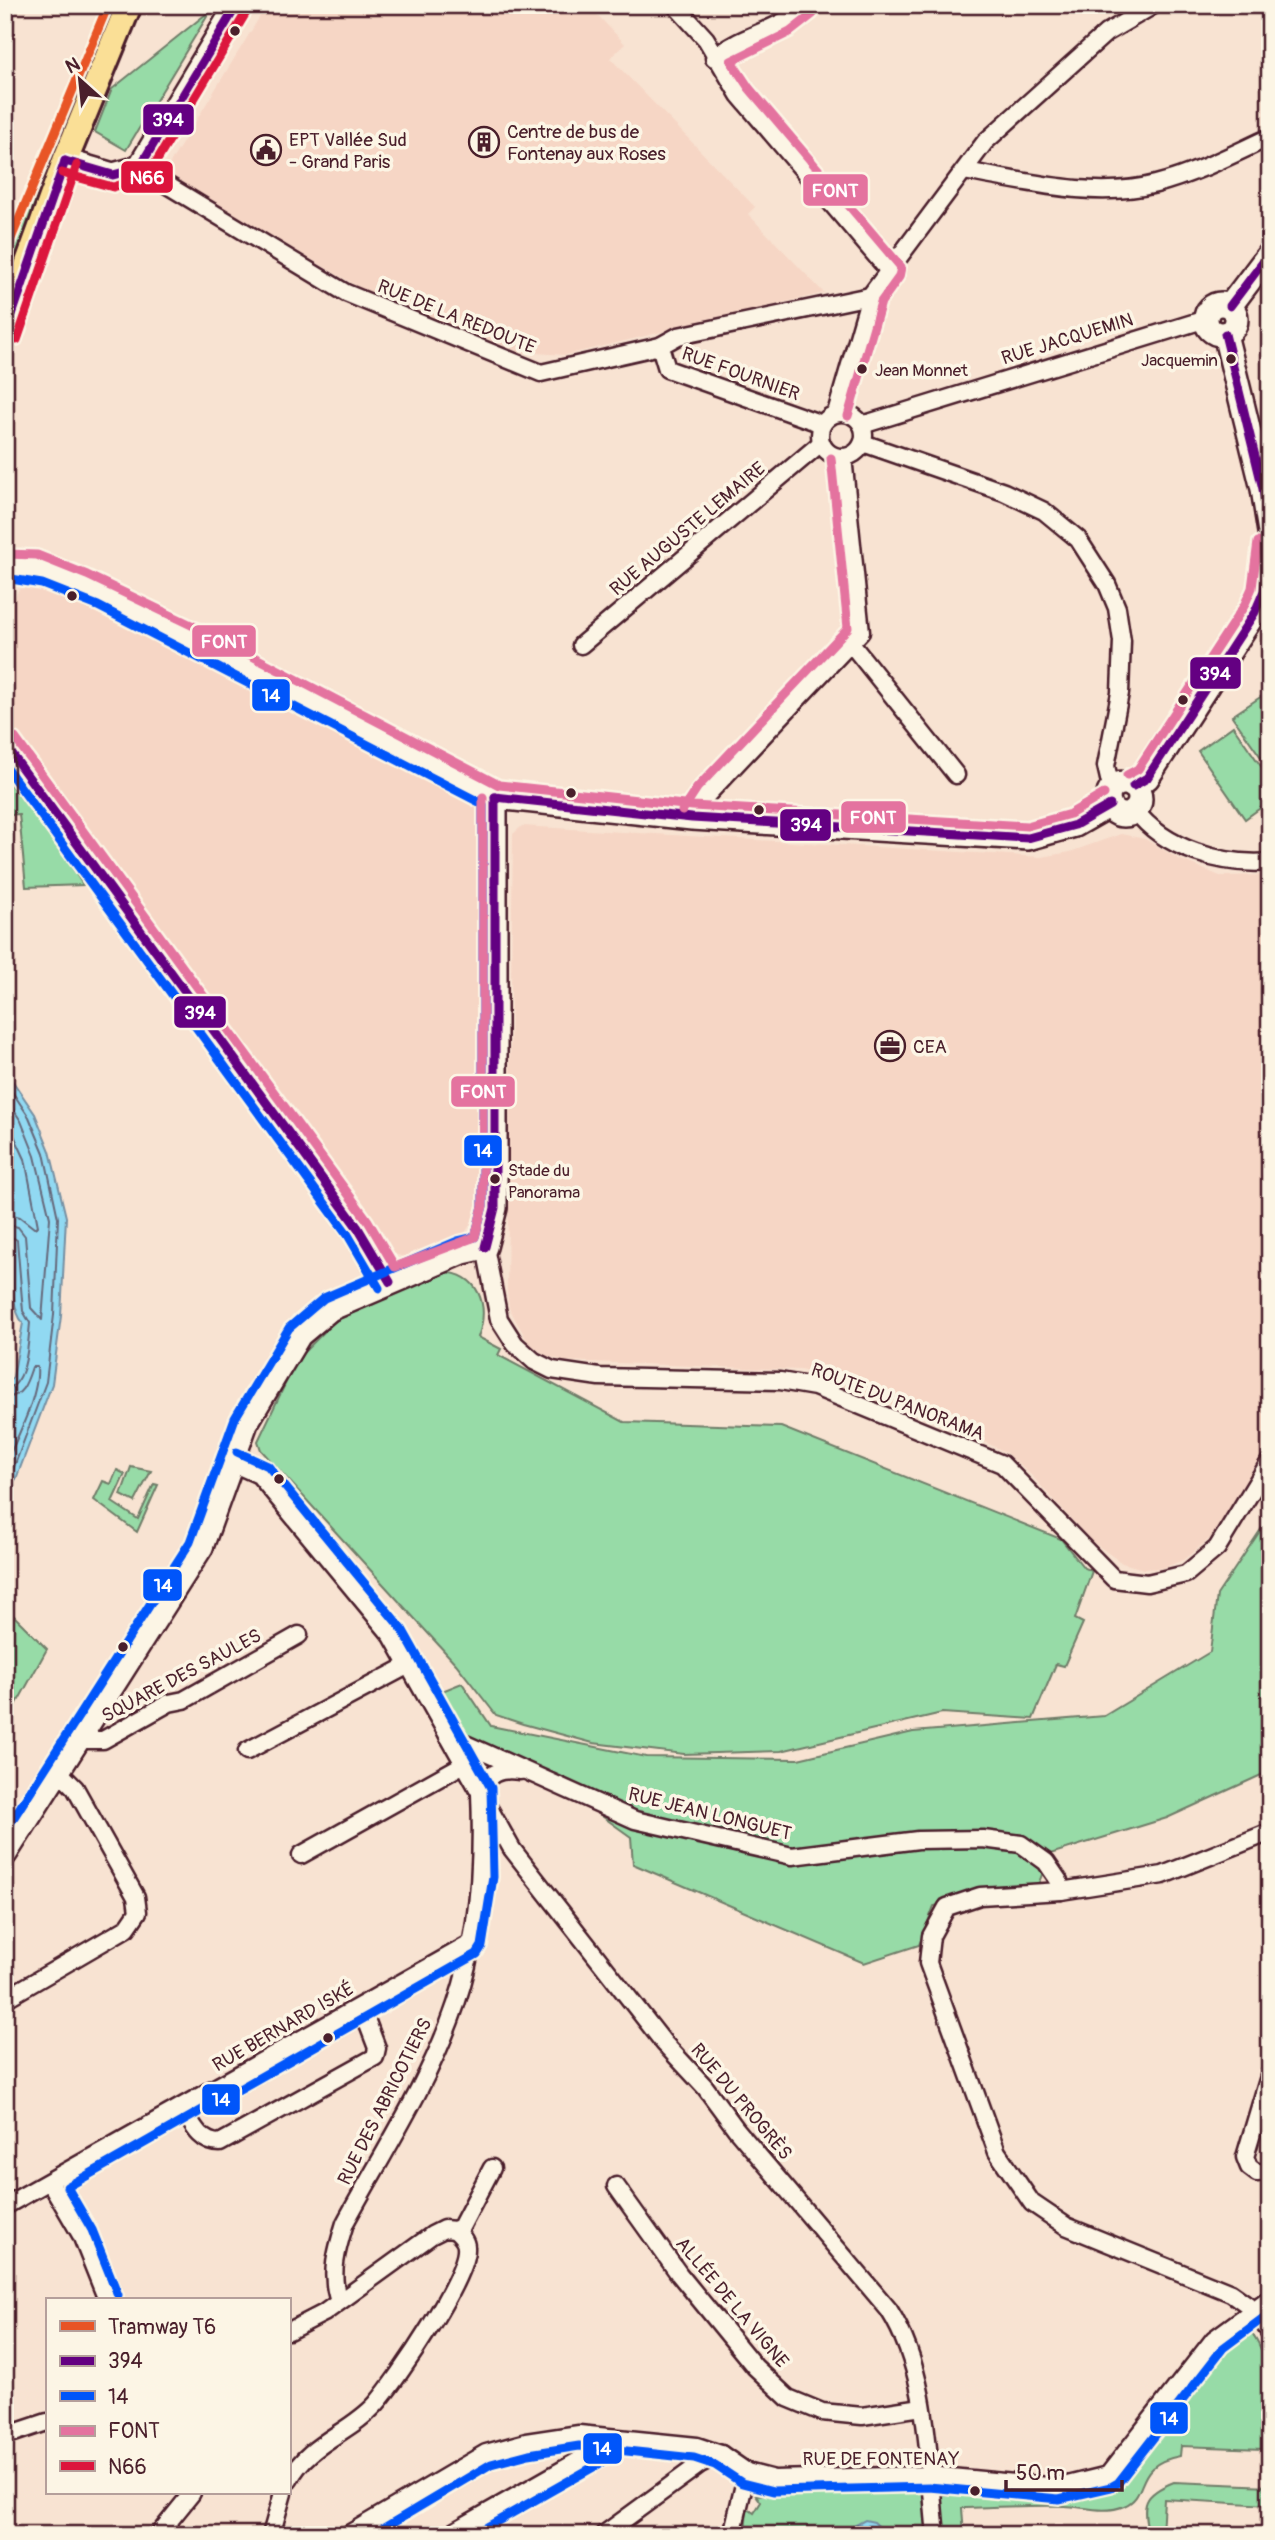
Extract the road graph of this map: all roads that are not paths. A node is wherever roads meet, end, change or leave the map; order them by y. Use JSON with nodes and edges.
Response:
{"nodes":[{"id":1,"x":129,"y":5,"type":"edge"},
{"id":2,"x":237,"y":5,"type":"edge"},
{"id":3,"x":675,"y":5,"type":"edge"},
{"id":4,"x":805,"y":5,"type":"edge"},
{"id":5,"x":1148,"y":7,"type":"edge"},
{"id":6,"x":714,"y":58,"type":"junction"},
{"id":7,"x":1270,"y":136,"type":"edge"},
{"id":8,"x":65,"y":161,"type":"junction"},
{"id":9,"x":139,"y":168,"type":"junction"},
{"id":10,"x":964,"y":171,"type":"junction"},
{"id":11,"x":1269,"y":257,"type":"edge"},
{"id":12,"x":889,"y":271,"type":"junction"},
{"id":13,"x":19,"y":296,"type":"junction"},
{"id":14,"x":870,"y":296,"type":"junction"},
{"id":15,"x":1230,"y":306,"type":"junction"},
{"id":16,"x":1206,"y":319,"type":"junction"},
{"id":17,"x":5,"y":326,"type":"edge"},
{"id":18,"x":1225,"y":334,"type":"junction"},
{"id":19,"x":5,"y":336,"type":"edge"},
{"id":20,"x":660,"y":346,"type":"junction"},
{"id":21,"x":836,"y":413,"type":"junction"},
{"id":22,"x":822,"y":424,"type":"junction"},
{"id":23,"x":862,"y":425,"type":"junction"},
{"id":24,"x":821,"y":443,"type":"junction"},
{"id":25,"x":863,"y":443,"type":"junction"},
{"id":26,"x":843,"y":457,"type":"junction"},
{"id":27,"x":1270,"y":532,"type":"edge"},
{"id":28,"x":1270,"y":544,"type":"edge"},
{"id":29,"x":5,"y":566,"type":"edge"},
{"id":30,"x":581,"y":645,"type":"dead end"},
{"id":31,"x":852,"y":645,"type":"junction"},
{"id":32,"x":5,"y":745,"type":"edge"},
{"id":33,"x":956,"y":775,"type":"dead end"},
{"id":34,"x":1120,"y":792,"type":"junction"},
{"id":35,"x":495,"y":797,"type":"junction"},
{"id":36,"x":1135,"y":810,"type":"joint"},
{"id":37,"x":692,"y":818,"type":"junction"},
{"id":38,"x":1270,"y":862,"type":"edge"},
{"id":39,"x":485,"y":1247,"type":"junction"},
{"id":40,"x":390,"y":1282,"type":"junction"},
{"id":41,"x":1270,"y":1461,"type":"edge"},
{"id":42,"x":232,"y":1463,"type":"junction"},
{"id":43,"x":299,"y":1635,"type":"dead end"},
{"id":44,"x":409,"y":1665,"type":"junction"},
{"id":45,"x":448,"y":1736,"type":"junction"},
{"id":46,"x":79,"y":1741,"type":"junction"},
{"id":47,"x":247,"y":1752,"type":"dead end"},
{"id":48,"x":503,"y":1760,"type":"junction"},
{"id":49,"x":467,"y":1770,"type":"junction"},
{"id":50,"x":59,"y":1772,"type":"junction"},
{"id":51,"x":531,"y":1772,"type":"junction"},
{"id":52,"x":480,"y":1793,"type":"junction"},
{"id":53,"x":501,"y":1832,"type":"junction"},
{"id":54,"x":1270,"y":1832,"type":"edge"},
{"id":55,"x":482,"y":1838,"type":"junction"},
{"id":56,"x":5,"y":1854,"type":"edge"},
{"id":57,"x":301,"y":1855,"type":"dead end"},
{"id":58,"x":481,"y":1865,"type":"junction"},
{"id":59,"x":1061,"y":1891,"type":"junction"},
{"id":60,"x":470,"y":1944,"type":"junction"},
{"id":61,"x":5,"y":1999,"type":"edge"},
{"id":62,"x":361,"y":2006,"type":"junction"},
{"id":63,"x":1270,"y":2073,"type":"edge"},
{"id":64,"x":182,"y":2107,"type":"junction"},
{"id":65,"x":492,"y":2168,"type":"dead end"},
{"id":66,"x":1270,"y":2171,"type":"edge"},
{"id":67,"x":50,"y":2182,"type":"junction"},
{"id":68,"x":616,"y":2186,"type":"dead end"},
{"id":69,"x":5,"y":2206,"type":"edge"},
{"id":70,"x":455,"y":2230,"type":"junction"},
{"id":71,"x":106,"y":2298,"type":"edge"},
{"id":72,"x":1270,"y":2298,"type":"edge"},
{"id":73,"x":339,"y":2301,"type":"junction"},
{"id":74,"x":1255,"y":2310,"type":"junction"},
{"id":75,"x":290,"y":2330,"type":"edge"},
{"id":76,"x":1270,"y":2333,"type":"edge"},
{"id":77,"x":922,"y":2407,"type":"junction"},
{"id":78,"x":46,"y":2422,"type":"edge"},
{"id":79,"x":5,"y":2436,"type":"edge"},
{"id":80,"x":615,"y":2440,"type":"junction"},
{"id":81,"x":721,"y":2454,"type":"junction"},
{"id":82,"x":747,"y":2472,"type":"junction"},
{"id":83,"x":929,"y":2475,"type":"junction"},
{"id":84,"x":290,"y":2478,"type":"edge"},
{"id":85,"x":191,"y":2494,"type":"edge"},
{"id":86,"x":283,"y":2494,"type":"edge"},
{"id":87,"x":158,"y":2535,"type":"edge"},
{"id":88,"x":271,"y":2535,"type":"edge"},
{"id":89,"x":347,"y":2535,"type":"edge"},
{"id":90,"x":448,"y":2535,"type":"edge"},
{"id":91,"x":603,"y":2535,"type":"edge"},
{"id":92,"x":733,"y":2535,"type":"edge"},
{"id":93,"x":936,"y":2535,"type":"edge"}],
"edges":[{"from":1,"to":8,"type":"main road"},
{"from":2,"to":9,"type":"street"},
{"from":3,"to":6,"type":"street"},
{"from":4,"to":6,"type":"street"},
{"from":5,"to":10,"type":"street"},
{"from":6,"to":12,"type":"street"},
{"from":7,"to":10,"type":"street"},
{"from":8,"to":9,"type":"street"},
{"from":8,"to":13,"type":"main road"},
{"from":9,"to":20,"type":"street","name":"RUE DE LA REDOUTE"},
{"from":10,"to":12,"type":"street"},
{"from":11,"to":15,"type":"street"},
{"from":12,"to":14,"type":"street"},
{"from":13,"to":17,"type":"main road"},
{"from":13,"to":19,"type":"main road"},
{"from":14,"to":20,"type":"street","name":"RUE DE LA REDOUTE"},
{"from":14,"to":21,"type":"street"},
{"from":15,"to":16,"type":"street"},
{"from":15,"to":18,"type":"street"},
{"from":16,"to":18,"type":"street"},
{"from":16,"to":23,"type":"street","name":"RUE JACQUEMIN"},
{"from":18,"to":27,"type":"street"},
{"from":20,"to":22,"type":"street","name":"RUE FOURNIER"},
{"from":21,"to":22,"type":"street"},
{"from":21,"to":23,"type":"street"},
{"from":22,"to":24,"type":"street"},
{"from":23,"to":25,"type":"street"},
{"from":24,"to":26,"type":"street"},
{"from":24,"to":30,"type":"street","name":"RUE AUGUSTE LEMAIRE"},
{"from":25,"to":26,"type":"street"},
{"from":25,"to":34,"type":"street"},
{"from":26,"to":31,"type":"street"},
{"from":28,"to":34,"type":"street"},
{"from":29,"to":35,"type":"street"},
{"from":31,"to":33,"type":"street"},
{"from":31,"to":37,"type":"street"},
{"from":32,"to":40,"type":"street"},
{"from":34,"to":36,"type":"street"},
{"from":34,"to":37,"type":"street"},
{"from":35,"to":37,"type":"street"},
{"from":35,"to":39,"type":"street"},
{"from":36,"to":38,"type":"street"},
{"from":39,"to":40,"type":"street"},
{"from":39,"to":41,"type":"street","name":"ROUTE DU PANORAMA"},
{"from":40,"to":42,"type":"street"},
{"from":42,"to":44,"type":"street"},
{"from":42,"to":46,"type":"street"},
{"from":43,"to":46,"type":"street","name":"SQUARE DES SAULES"},
{"from":44,"to":45,"type":"street"},
{"from":44,"to":47,"type":"street"},
{"from":45,"to":48,"type":"street","name":"RUE JEAN LONGUET"},
{"from":45,"to":49,"type":"street"},
{"from":46,"to":50,"type":"street"},
{"from":48,"to":49,"type":"street"},
{"from":48,"to":51,"type":"street","name":"RUE JEAN LONGUET"},
{"from":49,"to":52,"type":"street","name":"RUE DU PROGRÈS"},
{"from":49,"to":57,"type":"street"},
{"from":50,"to":56,"type":"street"},
{"from":50,"to":61,"type":"street"},
{"from":51,"to":52,"type":"street"},
{"from":51,"to":59,"type":"street","name":"RUE JEAN LONGUET"},
{"from":52,"to":53,"type":"street","name":"RUE DU PROGRÈS"},
{"from":52,"to":55,"type":"street","name":"RUE DES ABRICOTIERS"},
{"from":53,"to":55,"type":"street"},
{"from":53,"to":58,"type":"street"},
{"from":53,"to":77,"type":"street","name":"RUE DU PROGRÈS"},
{"from":54,"to":59,"type":"street"},
{"from":55,"to":58,"type":"street","name":"RUE DES ABRICOTIERS"},
{"from":58,"to":60,"type":"street","name":"RUE DES ABRICOTIERS"},
{"from":59,"to":74,"type":"street"},
{"from":60,"to":62,"type":"street","name":"RUE BERNARD ISKÉ"},
{"from":60,"to":73,"type":"street","name":"RUE DES ABRICOTIERS"},
{"from":62,"to":64,"type":"street","name":"RUE BERNARD ISKÉ"},
{"from":62,"to":64,"type":"street"},
{"from":63,"to":66,"type":"street"},
{"from":64,"to":67,"type":"street","name":"RUE BERNARD ISKÉ"},
{"from":65,"to":70,"type":"street"},
{"from":67,"to":69,"type":"street","name":"RUE BERNARD ISKÉ"},
{"from":67,"to":71,"type":"street"},
{"from":68,"to":77,"type":"street","name":"ALLÉE DE LA VIGNE"},
{"from":70,"to":73,"type":"street"},
{"from":70,"to":84,"type":"street"},
{"from":72,"to":74,"type":"street","name":"RUE DE FONTENAY"},
{"from":73,"to":75,"type":"street"},
{"from":74,"to":76,"type":"street"},
{"from":74,"to":83,"type":"street","name":"RUE DE FONTENAY"},
{"from":77,"to":83,"type":"street","name":"RUE DU PROGRÈS"},
{"from":78,"to":79,"type":"street"},
{"from":80,"to":81,"type":"street"},
{"from":80,"to":89,"type":"street"},
{"from":80,"to":90,"type":"street"},
{"from":81,"to":82,"type":"street"},
{"from":81,"to":91,"type":"street"},
{"from":82,"to":83,"type":"street","name":"RUE DE FONTENAY"},
{"from":82,"to":92,"type":"street"},
{"from":83,"to":93,"type":"street","name":"RUE DU PROGRÈS"},
{"from":85,"to":87,"type":"street"},
{"from":86,"to":88,"type":"street"}]}
